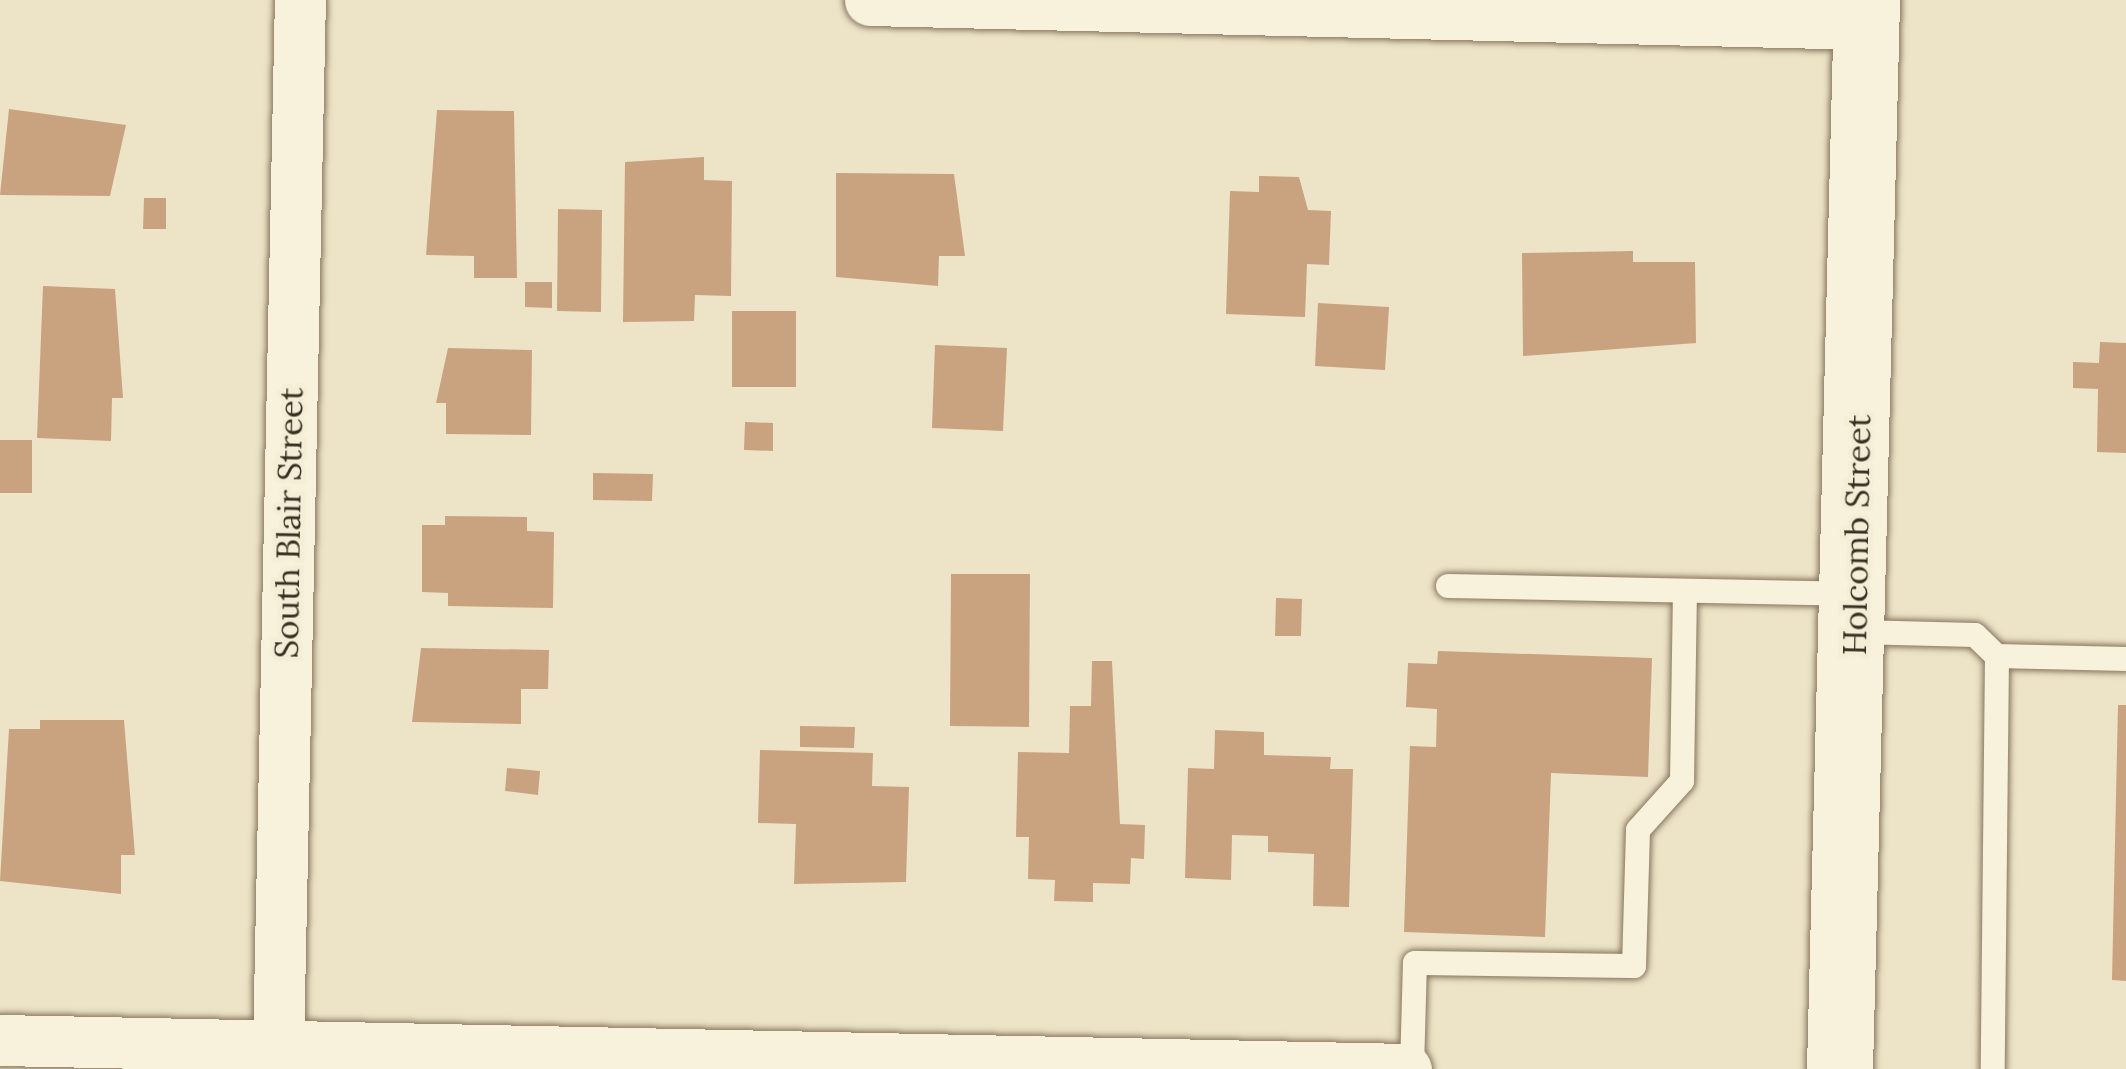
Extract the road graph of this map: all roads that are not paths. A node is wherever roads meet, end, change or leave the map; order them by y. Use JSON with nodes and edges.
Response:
{"nodes":[{"id":1,"x":300,"y":0,"type":"edge"},
{"id":2,"x":870,"y":0,"type":"edge"},
{"id":3,"x":1090,"y":3,"type":"edge"},
{"id":4,"x":1867,"y":12,"type":"edge"},
{"id":5,"x":1448,"y":586,"type":"dead end"},
{"id":6,"x":1685,"y":591,"type":"junction"},
{"id":7,"x":1856,"y":613,"type":"junction"},
{"id":8,"x":1997,"y":656,"type":"junction"},
{"id":9,"x":2126,"y":658,"type":"edge"},
{"id":10,"x":0,"y":1040,"type":"edge"},
{"id":11,"x":278,"y":1046,"type":"junction"},
{"id":12,"x":714,"y":1062,"type":"edge"},
{"id":13,"x":1409,"y":1069,"type":"edge"},
{"id":14,"x":1840,"y":1069,"type":"edge"},
{"id":15,"x":1993,"y":1069,"type":"edge"}],
"edges":[{"from":1,"to":11,"type":"street","name":"South Blair Street"},
{"from":2,"to":3,"type":"street"},
{"from":3,"to":4,"type":"street"},
{"from":4,"to":7,"type":"street","name":"Holcomb Street"},
{"from":5,"to":6,"type":"lane"},
{"from":6,"to":7,"type":"lane"},
{"from":6,"to":13,"type":"lane"},
{"from":7,"to":8,"type":"lane"},
{"from":7,"to":14,"type":"street","name":"Holcomb Street"},
{"from":8,"to":9,"type":"lane"},
{"from":8,"to":15,"type":"lane"},
{"from":10,"to":11,"type":"street"},
{"from":11,"to":12,"type":"street"},
{"from":12,"to":13,"type":"street"}]}
